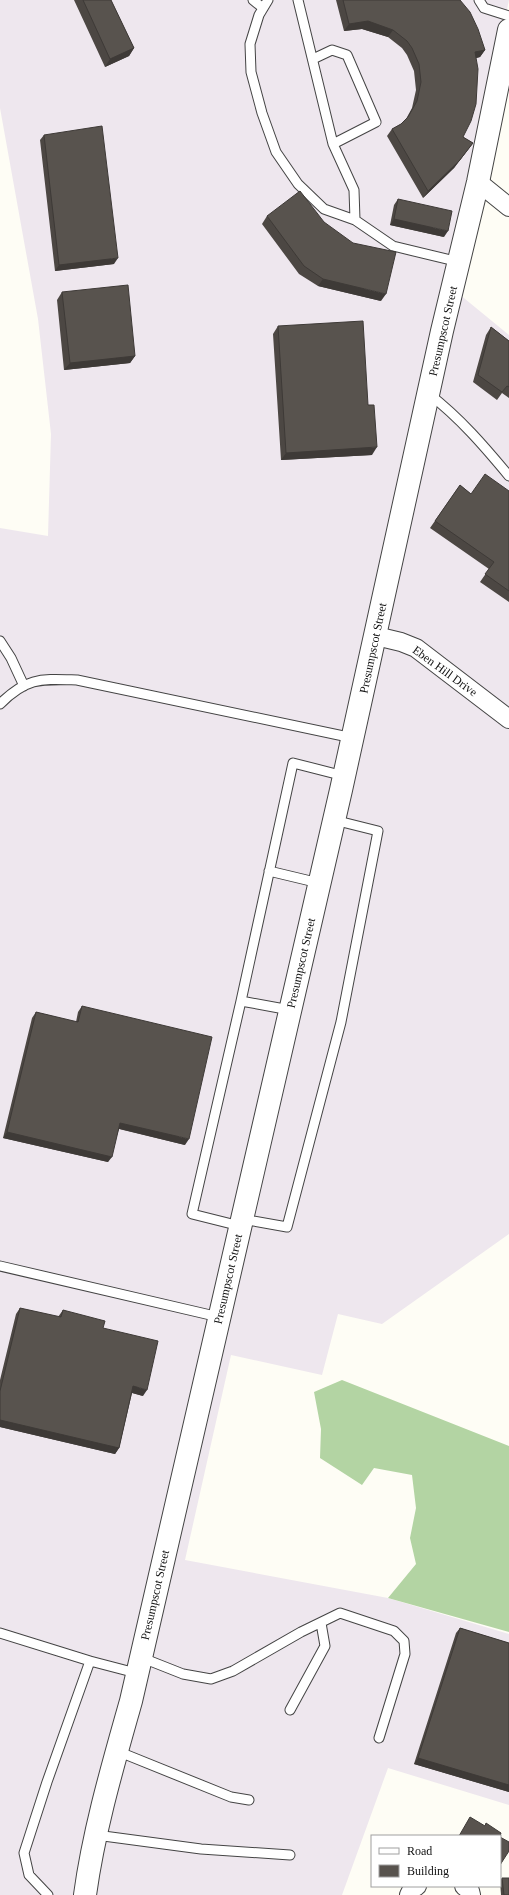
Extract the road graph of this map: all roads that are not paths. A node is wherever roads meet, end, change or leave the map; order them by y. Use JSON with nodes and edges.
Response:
{"nodes":[{"id":1,"x":253,"y":0,"type":"edge"},
{"id":2,"x":268,"y":0,"type":"edge"},
{"id":3,"x":298,"y":0,"type":"edge"},
{"id":4,"x":479,"y":0,"type":"edge"},
{"id":5,"x":263,"y":8,"type":"junction"},
{"id":6,"x":509,"y":16,"type":"edge"},
{"id":7,"x":509,"y":30,"type":"edge"},
{"id":8,"x":313,"y":59,"type":"junction"},
{"id":9,"x":333,"y":144,"type":"junction"},
{"id":10,"x":478,"y":182,"type":"junction"},
{"id":11,"x":509,"y":206,"type":"edge"},
{"id":12,"x":355,"y":220,"type":"junction"},
{"id":13,"x":459,"y":262,"type":"junction"},
{"id":14,"x":429,"y":394,"type":"junction"},
{"id":15,"x":509,"y":476,"type":"edge"},
{"id":16,"x":376,"y":636,"type":"junction"},
{"id":17,"x":0,"y":641,"type":"edge"},
{"id":18,"x":24,"y":686,"type":"junction"},
{"id":19,"x":0,"y":704,"type":"edge"},
{"id":20,"x":509,"y":718,"type":"edge"},
{"id":21,"x":353,"y":738,"type":"junction"},
{"id":22,"x":344,"y":776,"type":"junction"},
{"id":23,"x":334,"y":820,"type":"junction"},
{"id":24,"x":269,"y":871,"type":"junction"},
{"id":25,"x":319,"y":883,"type":"junction"},
{"id":26,"x":241,"y":1001,"type":"junction"},
{"id":27,"x":290,"y":1010,"type":"junction"},
{"id":28,"x":241,"y":1223,"type":"junction"},
{"id":29,"x":0,"y":1266,"type":"edge"},
{"id":30,"x":219,"y":1317,"type":"junction"},
{"id":31,"x":321,"y":1622,"type":"junction"},
{"id":32,"x":0,"y":1633,"type":"edge"},
{"id":33,"x":90,"y":1661,"type":"junction"},
{"id":34,"x":138,"y":1665,"type":"junction"},
{"id":35,"x":290,"y":1710,"type":"dead end"},
{"id":36,"x":378,"y":1738,"type":"dead end"},
{"id":37,"x":117,"y":1751,"type":"junction"},
{"id":38,"x":249,"y":1800,"type":"dead end"},
{"id":39,"x":96,"y":1835,"type":"junction"},
{"id":40,"x":290,"y":1856,"type":"dead end"},
{"id":41,"x":415,"y":1887,"type":"edge"},
{"id":42,"x":466,"y":1887,"type":"edge"},
{"id":43,"x":48,"y":1895,"type":"edge"},
{"id":44,"x":85,"y":1895,"type":"edge"},
{"id":45,"x":409,"y":1895,"type":"edge"},
{"id":46,"x":471,"y":1895,"type":"edge"}],
"edges":[{"from":1,"to":5,"type":"lane"},
{"from":2,"to":5,"type":"lane"},
{"from":3,"to":8,"type":"lane"},
{"from":4,"to":6,"type":"lane"},
{"from":5,"to":12,"type":"lane"},
{"from":7,"to":10,"type":"street","name":"Presumpscot Street"},
{"from":8,"to":9,"type":"lane"},
{"from":8,"to":9,"type":"lane"},
{"from":9,"to":12,"type":"lane"},
{"from":10,"to":11,"type":"street"},
{"from":10,"to":13,"type":"street","name":"Presumpscot Street"},
{"from":12,"to":13,"type":"lane"},
{"from":13,"to":14,"type":"street","name":"Presumpscot Street"},
{"from":14,"to":15,"type":"lane"},
{"from":14,"to":16,"type":"street","name":"Presumpscot Street"},
{"from":16,"to":20,"type":"street","name":"Eben Hill Drive"},
{"from":16,"to":21,"type":"street","name":"Presumpscot Street"},
{"from":17,"to":18,"type":"lane"},
{"from":18,"to":19,"type":"lane"},
{"from":18,"to":21,"type":"lane"},
{"from":21,"to":22,"type":"street","name":"Presumpscot Street"},
{"from":22,"to":23,"type":"street","name":"Presumpscot Street"},
{"from":22,"to":24,"type":"lane"},
{"from":23,"to":25,"type":"street","name":"Presumpscot Street"},
{"from":23,"to":28,"type":"lane"},
{"from":24,"to":25,"type":"lane"},
{"from":24,"to":26,"type":"lane"},
{"from":25,"to":27,"type":"street","name":"Presumpscot Street"},
{"from":26,"to":27,"type":"lane"},
{"from":26,"to":28,"type":"lane"},
{"from":27,"to":28,"type":"street","name":"Presumpscot Street"},
{"from":28,"to":30,"type":"street","name":"Presumpscot Street"},
{"from":29,"to":30,"type":"lane"},
{"from":30,"to":34,"type":"street","name":"Presumpscot Street"},
{"from":31,"to":34,"type":"lane"},
{"from":31,"to":35,"type":"lane"},
{"from":31,"to":36,"type":"lane"},
{"from":32,"to":33,"type":"lane"},
{"from":33,"to":34,"type":"lane"},
{"from":33,"to":43,"type":"lane"},
{"from":34,"to":37,"type":"street","name":"Presumpscot Street"},
{"from":37,"to":38,"type":"lane"},
{"from":37,"to":39,"type":"street","name":"Presumpscot Street"},
{"from":39,"to":40,"type":"lane"},
{"from":39,"to":44,"type":"street","name":"Presumpscot Street"},
{"from":41,"to":45,"type":"street"},
{"from":42,"to":46,"type":"street"}]}
